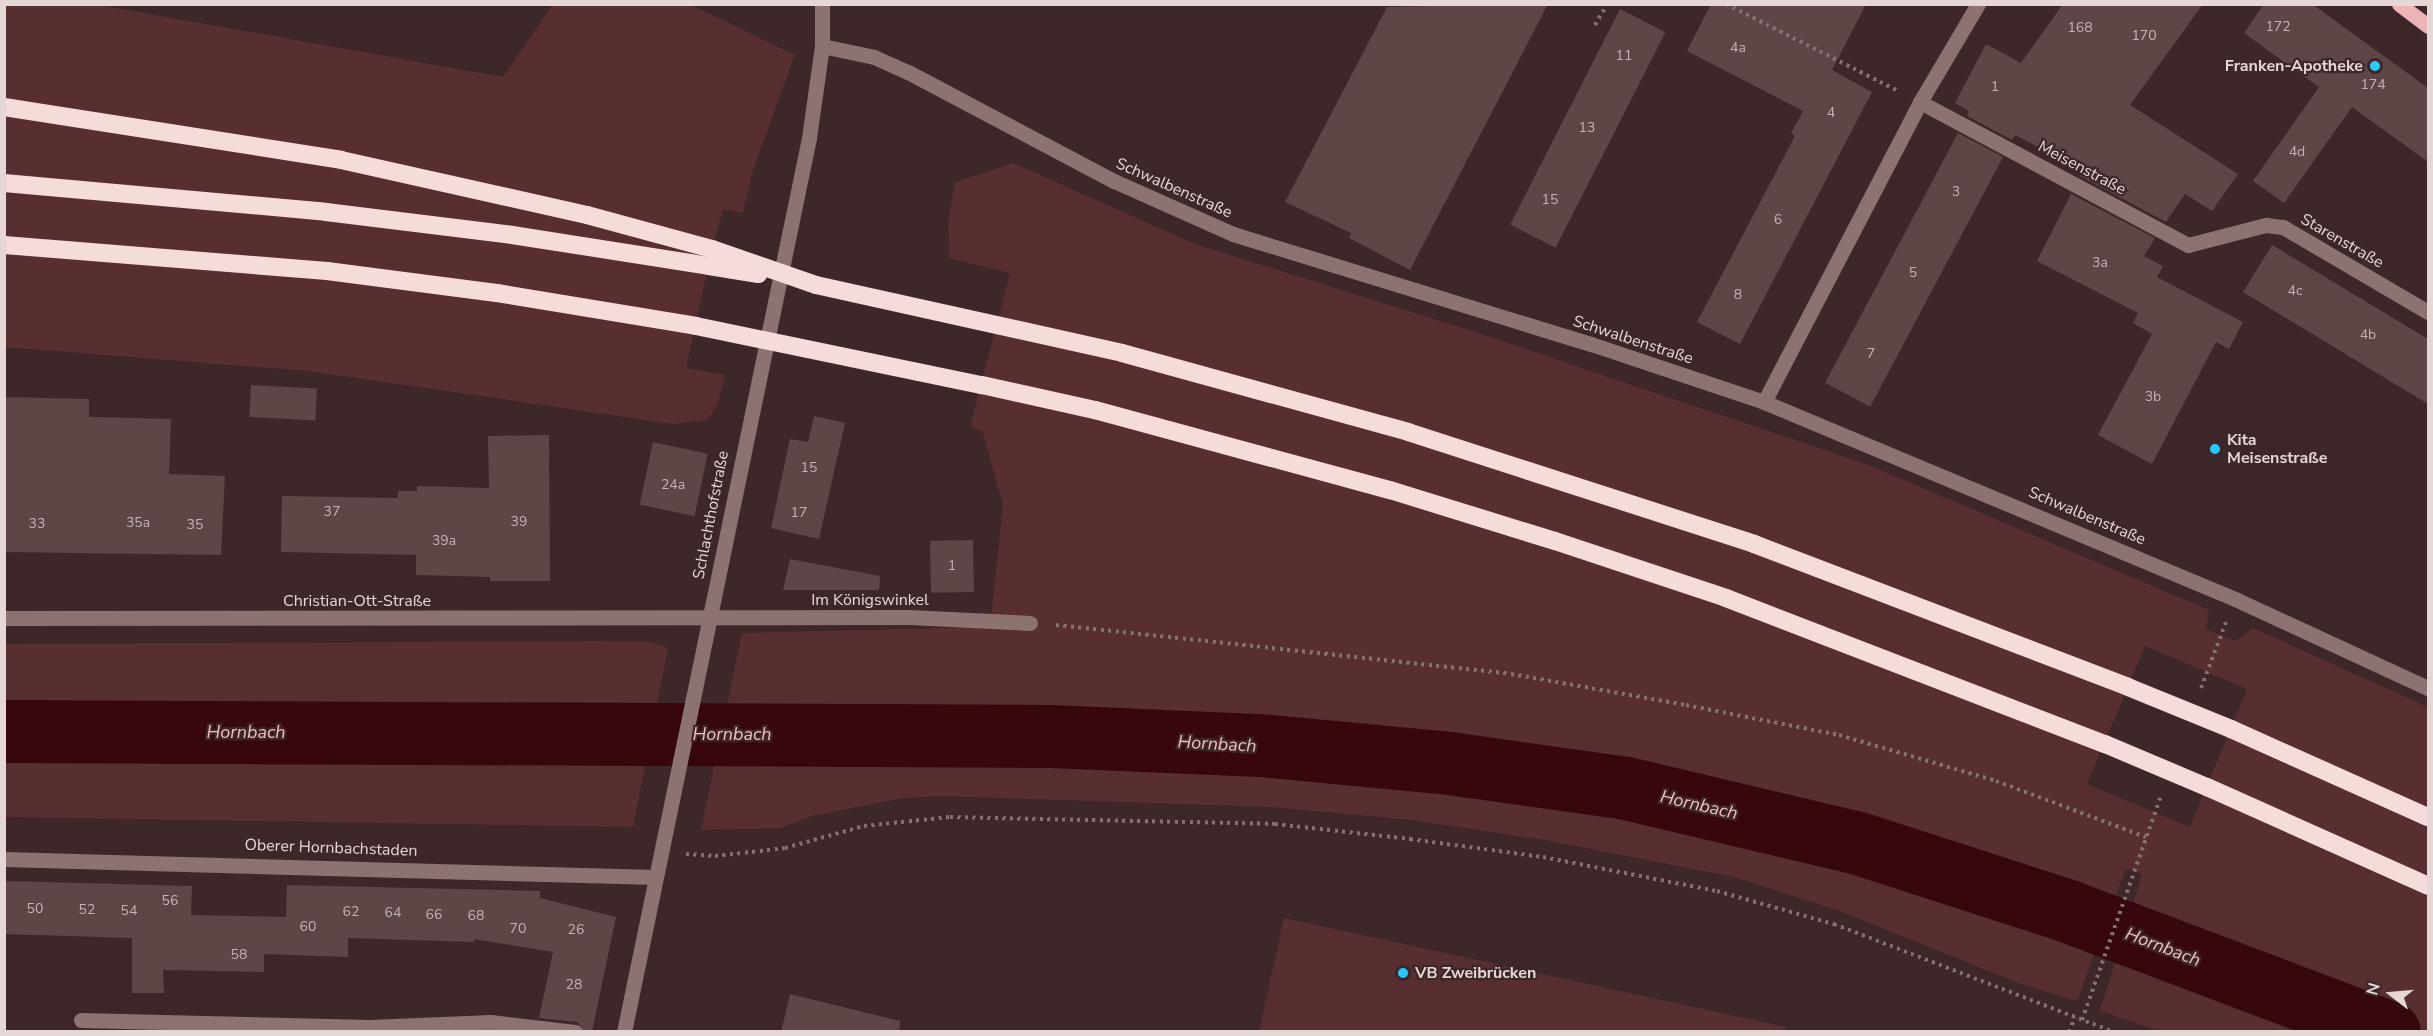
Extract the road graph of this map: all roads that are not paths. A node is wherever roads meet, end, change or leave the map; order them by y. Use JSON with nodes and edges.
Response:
{"nodes":[{"id":1,"x":822,"y":4,"type":"edge"},
{"id":2,"x":1978,"y":4,"type":"edge"},
{"id":3,"x":2399,"y":4,"type":"edge"},
{"id":4,"x":2428,"y":26,"type":"edge"},
{"id":5,"x":822,"y":46,"type":"junction"},
{"id":6,"x":1920,"y":102,"type":"junction"},
{"id":7,"x":4,"y":109,"type":"edge"},
{"id":8,"x":4,"y":183,"type":"edge"},
{"id":9,"x":2233,"y":236,"type":"joint"},
{"id":10,"x":4,"y":245,"type":"edge"},
{"id":11,"x":711,"y":257,"type":"junction"},
{"id":12,"x":2428,"y":312,"type":"edge"},
{"id":13,"x":1764,"y":402,"type":"junction"},
{"id":14,"x":4,"y":618,"type":"edge"},
{"id":15,"x":709,"y":620,"type":"junction"},
{"id":16,"x":1030,"y":623,"type":"road end"},
{"id":17,"x":2428,"y":688,"type":"edge"},
{"id":18,"x":2428,"y":817,"type":"edge"},
{"id":19,"x":4,"y":859,"type":"edge"},
{"id":20,"x":656,"y":877,"type":"junction"},
{"id":21,"x":2428,"y":886,"type":"edge"},
{"id":22,"x":81,"y":1020,"type":"dead end"},
{"id":23,"x":370,"y":1029,"type":"edge"},
{"id":24,"x":575,"y":1032,"type":"edge"},
{"id":25,"x":624,"y":1032,"type":"edge"}],
"edges":[{"from":1,"to":5,"type":"street","name":"Schlachthofstraße"},
{"from":2,"to":6,"type":"street"},
{"from":3,"to":4,"type":"main road"},
{"from":5,"to":13,"type":"street","name":"Schwalbenstraße"},
{"from":5,"to":15,"type":"street","name":"Schlachthofstraße"},
{"from":6,"to":9,"type":"street","name":"Meisenstraße"},
{"from":6,"to":13,"type":"street"},
{"from":7,"to":11,"type":"highway"},
{"from":8,"to":11,"type":"highway"},
{"from":9,"to":12,"type":"street","name":"Starenstraße"},
{"from":10,"to":21,"type":"highway","bridge":true},
{"from":11,"to":18,"type":"highway","bridge":true},
{"from":13,"to":17,"type":"street","name":"Schwalbenstraße"},
{"from":14,"to":15,"type":"street","name":"Christian-Ott-Straße"},
{"from":15,"to":16,"type":"street","name":"Im Königswinkel"},
{"from":15,"to":20,"type":"street","name":"Schlachthofstraße"},
{"from":19,"to":20,"type":"street","name":"Oberer Hornbachstaden"},
{"from":20,"to":25,"type":"street","name":"Schlachthofstraße"},
{"from":22,"to":23,"type":"street"},
{"from":23,"to":24,"type":"street"}]}
